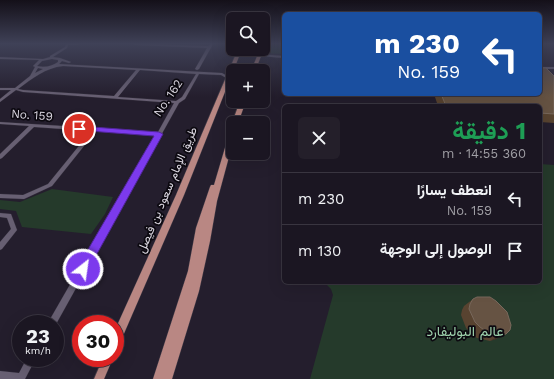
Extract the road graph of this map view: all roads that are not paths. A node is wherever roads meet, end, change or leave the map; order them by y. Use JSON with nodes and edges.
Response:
{"nodes":[{"id":1,"x":0,"y":62,"type":"edge"},
{"id":2,"x":39,"y":62,"type":"edge"},
{"id":3,"x":58,"y":62,"type":"edge"},
{"id":4,"x":67,"y":62,"type":"edge"},
{"id":5,"x":202,"y":62,"type":"edge"},
{"id":6,"x":53,"y":66,"type":"junction"},
{"id":7,"x":36,"y":67,"type":"junction"},
{"id":8,"x":47,"y":68,"type":"junction"},
{"id":9,"x":542,"y":69,"type":"edge"},
{"id":10,"x":554,"y":69,"type":"edge"},
{"id":11,"x":138,"y":70,"type":"junction"},
{"id":12,"x":198,"y":71,"type":"junction"},
{"id":13,"x":226,"y":71,"type":"edge"},
{"id":14,"x":226,"y":76,"type":"edge"},
{"id":15,"x":31,"y":77,"type":"junction"},
{"id":16,"x":226,"y":85,"type":"edge"},
{"id":17,"x":0,"y":89,"type":"edge"},
{"id":18,"x":15,"y":89,"type":"junction"},
{"id":19,"x":116,"y":97,"type":"junction"},
{"id":20,"x":0,"y":100,"type":"edge"},
{"id":21,"x":178,"y":102,"type":"junction"},
{"id":22,"x":0,"y":123,"type":"edge"},
{"id":23,"x":33,"y":125,"type":"junction"},
{"id":24,"x":94,"y":130,"type":"junction"},
{"id":25,"x":159,"y":134,"type":"junction"},
{"id":26,"x":226,"y":156,"type":"edge"},
{"id":27,"x":0,"y":157,"type":"edge"},
{"id":28,"x":223,"y":166,"type":"junction"},
{"id":29,"x":0,"y":196,"type":"edge"},
{"id":30,"x":0,"y":215,"type":"edge"},
{"id":31,"x":0,"y":247,"type":"edge"},
{"id":32,"x":57,"y":315,"type":"edge"},
{"id":33,"x":124,"y":321,"type":"edge"},
{"id":34,"x":27,"y":367,"type":"edge"},
{"id":35,"x":104,"y":367,"type":"edge"},
{"id":36,"x":0,"y":375,"type":"edge"},
{"id":37,"x":20,"y":378,"type":"edge"},
{"id":38,"x":99,"y":379,"type":"edge"},
{"id":39,"x":158,"y":379,"type":"edge"},
{"id":40,"x":167,"y":379,"type":"edge"}],
"edges":[{"from":1,"to":7,"type":"street"},
{"from":2,"to":7,"type":"street"},
{"from":3,"to":6,"type":"street"},
{"from":4,"to":12,"type":"street"},
{"from":5,"to":12,"type":"street","name":"No. 162"},
{"from":6,"to":8,"type":"street"},
{"from":6,"to":11,"type":"street"},
{"from":7,"to":8,"type":"street"},
{"from":7,"to":15,"type":"street"},
{"from":8,"to":15,"type":"street"},
{"from":9,"to":10,"type":"street"},
{"from":11,"to":12,"type":"street"},
{"from":11,"to":19,"type":"street"},
{"from":12,"to":13,"type":"street"},
{"from":12,"to":14,"type":"street"},
{"from":12,"to":21,"type":"street","name":"No. 162"},
{"from":15,"to":18,"type":"street"},
{"from":16,"to":33,"type":"main road","name":"طريق الإمام سعود بن فيصل"},
{"from":17,"to":18,"type":"street"},
{"from":18,"to":19,"type":"street"},
{"from":18,"to":20,"type":"street"},
{"from":19,"to":21,"type":"street"},
{"from":21,"to":25,"type":"street","name":"No. 162"},
{"from":22,"to":23,"type":"street","name":"No. 159"},
{"from":23,"to":24,"type":"street","name":"No. 159"},
{"from":23,"to":27,"type":"street"},
{"from":24,"to":25,"type":"street","name":"No. 159"},
{"from":24,"to":29,"type":"street"},
{"from":25,"to":32,"type":"street","name":"No. 162"},
{"from":26,"to":28,"type":"main road"},
{"from":28,"to":39,"type":"main road"},
{"from":28,"to":40,"type":"main road"},
{"from":30,"to":31,"type":"street"},
{"from":34,"to":37,"type":"street"},
{"from":35,"to":38,"type":"main road"},
{"from":36,"to":37,"type":"street"}]}
